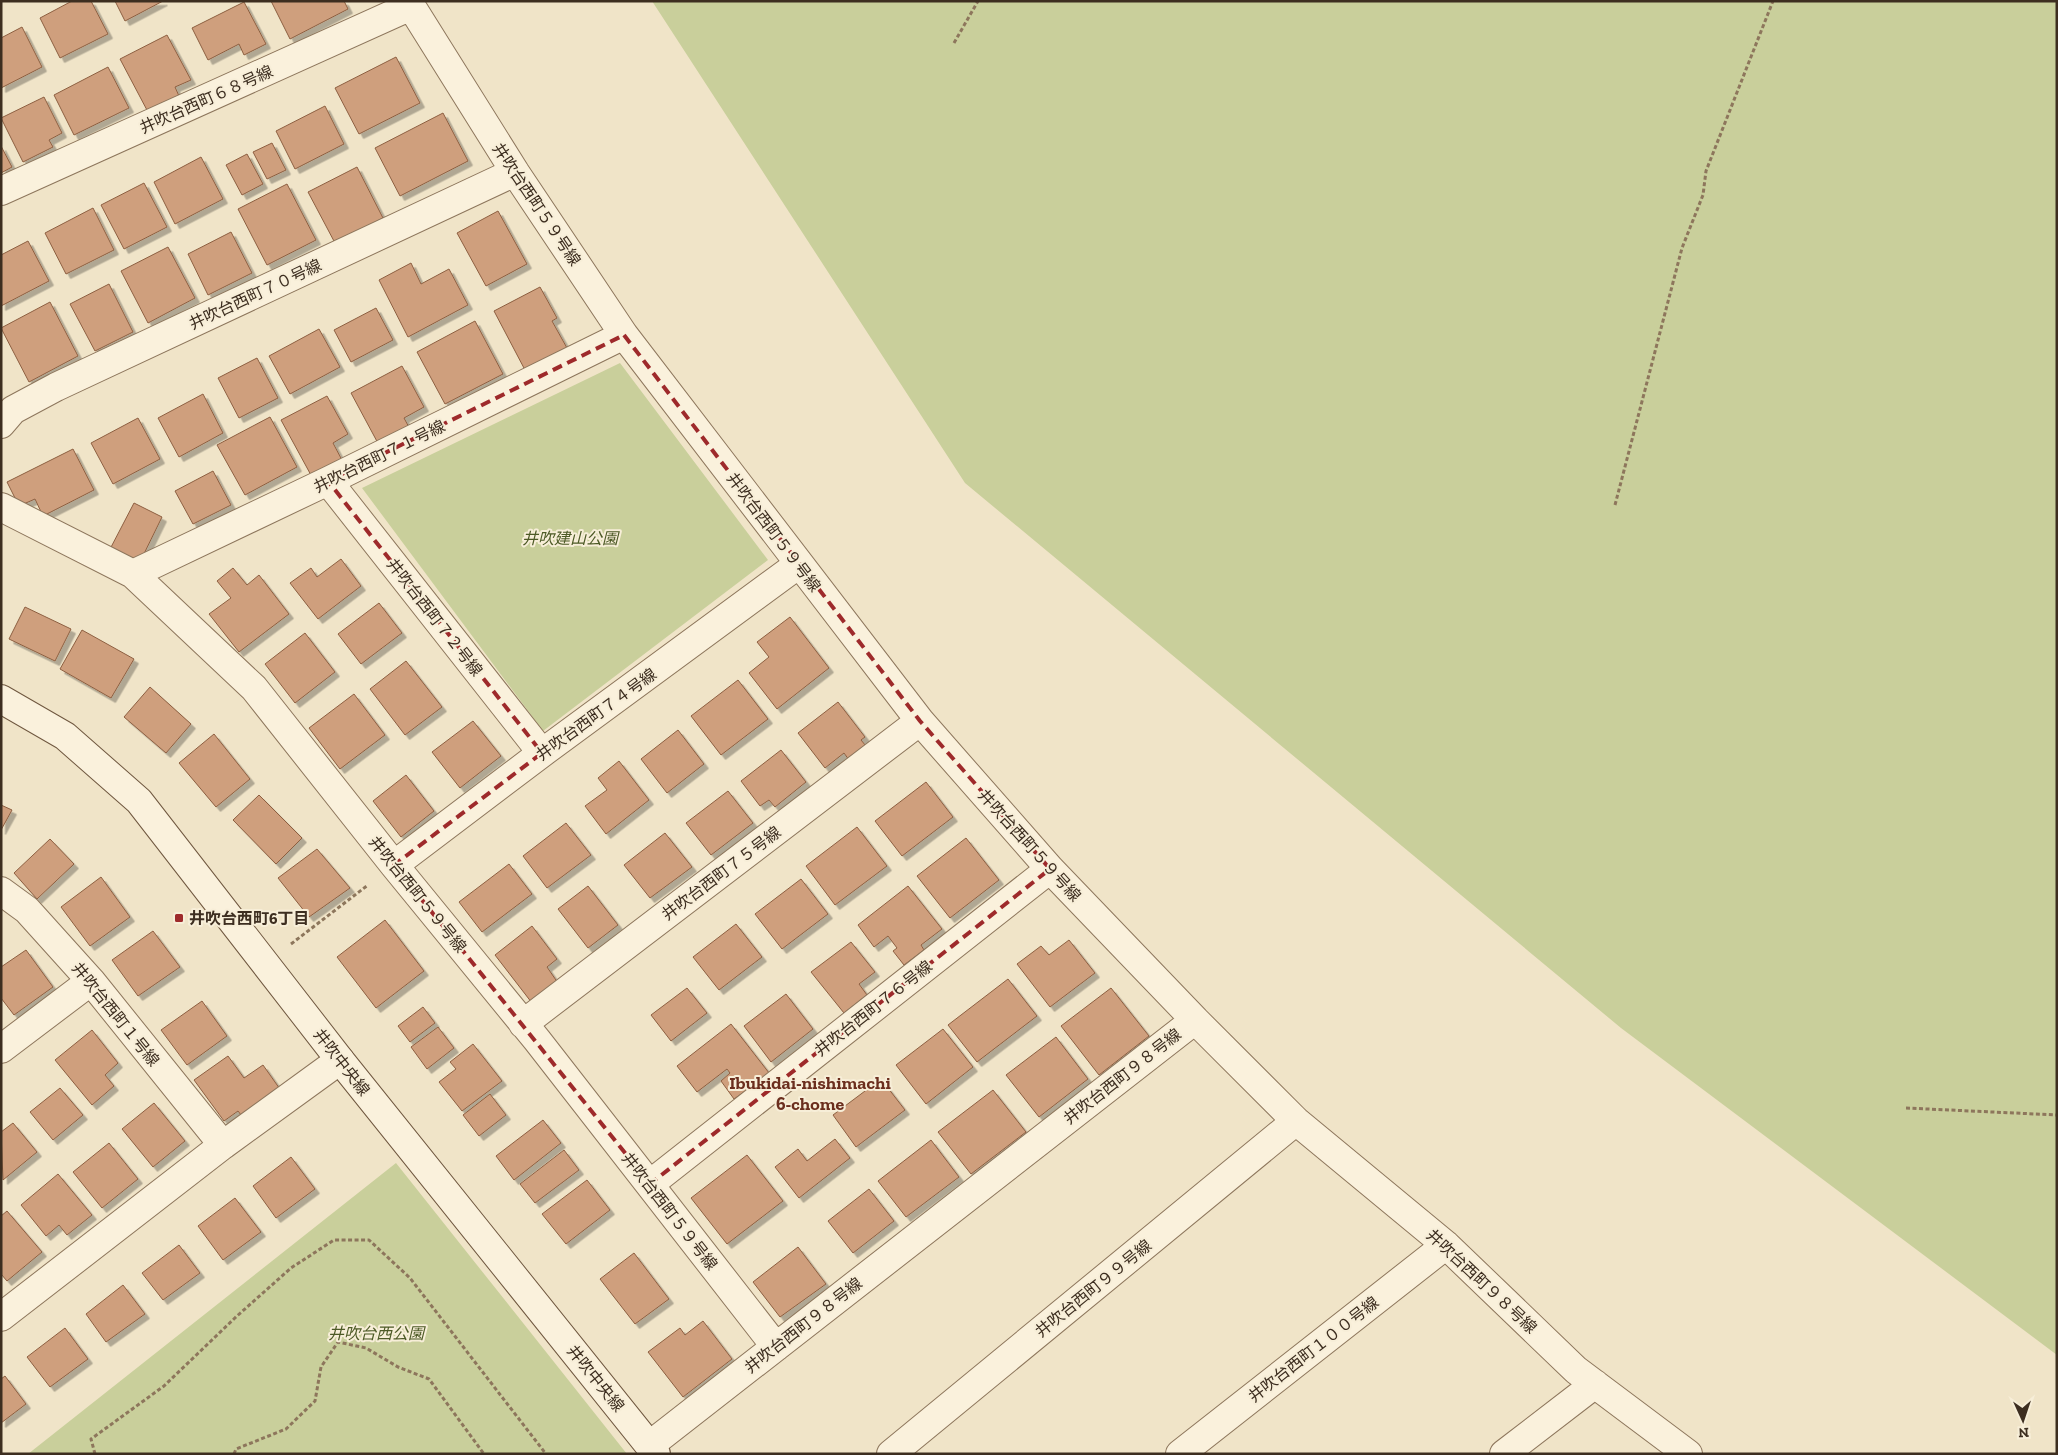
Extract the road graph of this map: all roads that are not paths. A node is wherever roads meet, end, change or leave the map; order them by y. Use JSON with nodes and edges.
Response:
{"nodes":[{"id":1,"x":409,"y":4,"type":"edge"},
{"id":2,"x":514,"y":172,"type":"junction"},
{"id":3,"x":1,"y":191,"type":"edge"},
{"id":4,"x":624,"y":335,"type":"junction"},
{"id":5,"x":1,"y":424,"type":"edge"},
{"id":6,"x":328,"y":481,"type":"junction"},
{"id":7,"x":1,"y":507,"type":"edge"},
{"id":8,"x":799,"y":564,"type":"junction"},
{"id":9,"x":134,"y":574,"type":"junction"},
{"id":10,"x":1,"y":700,"type":"edge"},
{"id":11,"x":920,"y":721,"type":"junction"},
{"id":12,"x":542,"y":753,"type":"junction"},
{"id":13,"x":394,"y":865,"type":"junction"},
{"id":14,"x":1050,"y":870,"type":"junction"},
{"id":15,"x":1,"y":891,"type":"edge"},
{"id":16,"x":90,"y":981,"type":"junction"},
{"id":17,"x":1194,"y":1020,"type":"junction"},
{"id":18,"x":523,"y":1024,"type":"junction"},
{"id":19,"x":1,"y":1049,"type":"edge"},
{"id":20,"x":340,"y":1060,"type":"junction"},
{"id":21,"x":1296,"y":1121,"type":"junction"},
{"id":22,"x":222,"y":1146,"type":"junction"},
{"id":23,"x":650,"y":1184,"type":"junction"},
{"id":24,"x":1446,"y":1245,"type":"junction"},
{"id":25,"x":1,"y":1317,"type":"edge"},
{"id":26,"x":776,"y":1347,"type":"junction"},
{"id":27,"x":1595,"y":1384,"type":"junction"},
{"id":28,"x":653,"y":1449,"type":"edge"},
{"id":29,"x":891,"y":1454,"type":"edge"},
{"id":30,"x":1180,"y":1454,"type":"edge"},
{"id":31,"x":1504,"y":1454,"type":"edge"},
{"id":32,"x":1688,"y":1454,"type":"edge"}],
"edges":[{"from":1,"to":2,"type":"street","name":"井吹台西町５９号線"},
{"from":1,"to":3,"type":"street","name":"井吹台西町６８号線"},
{"from":2,"to":4,"type":"street","name":"井吹台西町５９号線"},
{"from":2,"to":5,"type":"street","name":"井吹台西町７０号線"},
{"from":4,"to":6,"type":"street","name":"井吹台西町７１号線"},
{"from":4,"to":8,"type":"street","name":"井吹台西町５９号線"},
{"from":6,"to":9,"type":"street","name":"井吹台西町７１号線"},
{"from":6,"to":12,"type":"street","name":"井吹台西町７２号線"},
{"from":7,"to":9,"type":"street","name":"井吹台西町５９号線"},
{"from":8,"to":11,"type":"street","name":"井吹台西町５９号線"},
{"from":8,"to":12,"type":"street","name":"井吹台西町７４号線"},
{"from":9,"to":13,"type":"street","name":"井吹台西町５９号線"},
{"from":10,"to":20,"type":"street","name":"井吹中央線"},
{"from":11,"to":14,"type":"street","name":"井吹台西町５９号線"},
{"from":11,"to":18,"type":"street","name":"井吹台西町７５号線"},
{"from":12,"to":13,"type":"street","name":"井吹台西町７４号線"},
{"from":13,"to":18,"type":"street","name":"井吹台西町５９号線"},
{"from":14,"to":17,"type":"street","name":"井吹台西町５９号線"},
{"from":14,"to":23,"type":"street","name":"井吹台西町７６号線"},
{"from":15,"to":16,"type":"street","name":"井吹台西町１号線"},
{"from":16,"to":19,"type":"street"},
{"from":16,"to":22,"type":"street","name":"井吹台西町１号線"},
{"from":17,"to":21,"type":"street","name":"井吹台西町９８号線"},
{"from":17,"to":26,"type":"street","name":"井吹台西町９８号線"},
{"from":18,"to":23,"type":"street","name":"井吹台西町５９号線"},
{"from":20,"to":22,"type":"street"},
{"from":20,"to":28,"type":"street","name":"井吹中央線"},
{"from":21,"to":24,"type":"street","name":"井吹台西町９８号線"},
{"from":21,"to":29,"type":"street","name":"井吹台西町９９号線"},
{"from":22,"to":25,"type":"street"},
{"from":23,"to":26,"type":"street","name":"井吹台西町５９号線"},
{"from":24,"to":27,"type":"street","name":"井吹台西町９８号線"},
{"from":24,"to":30,"type":"street","name":"井吹台西町１００号線"},
{"from":26,"to":28,"type":"street","name":"井吹台西町９８号線"},
{"from":27,"to":31,"type":"street"},
{"from":27,"to":32,"type":"street","name":"井吹台西町９８号線"}]}
